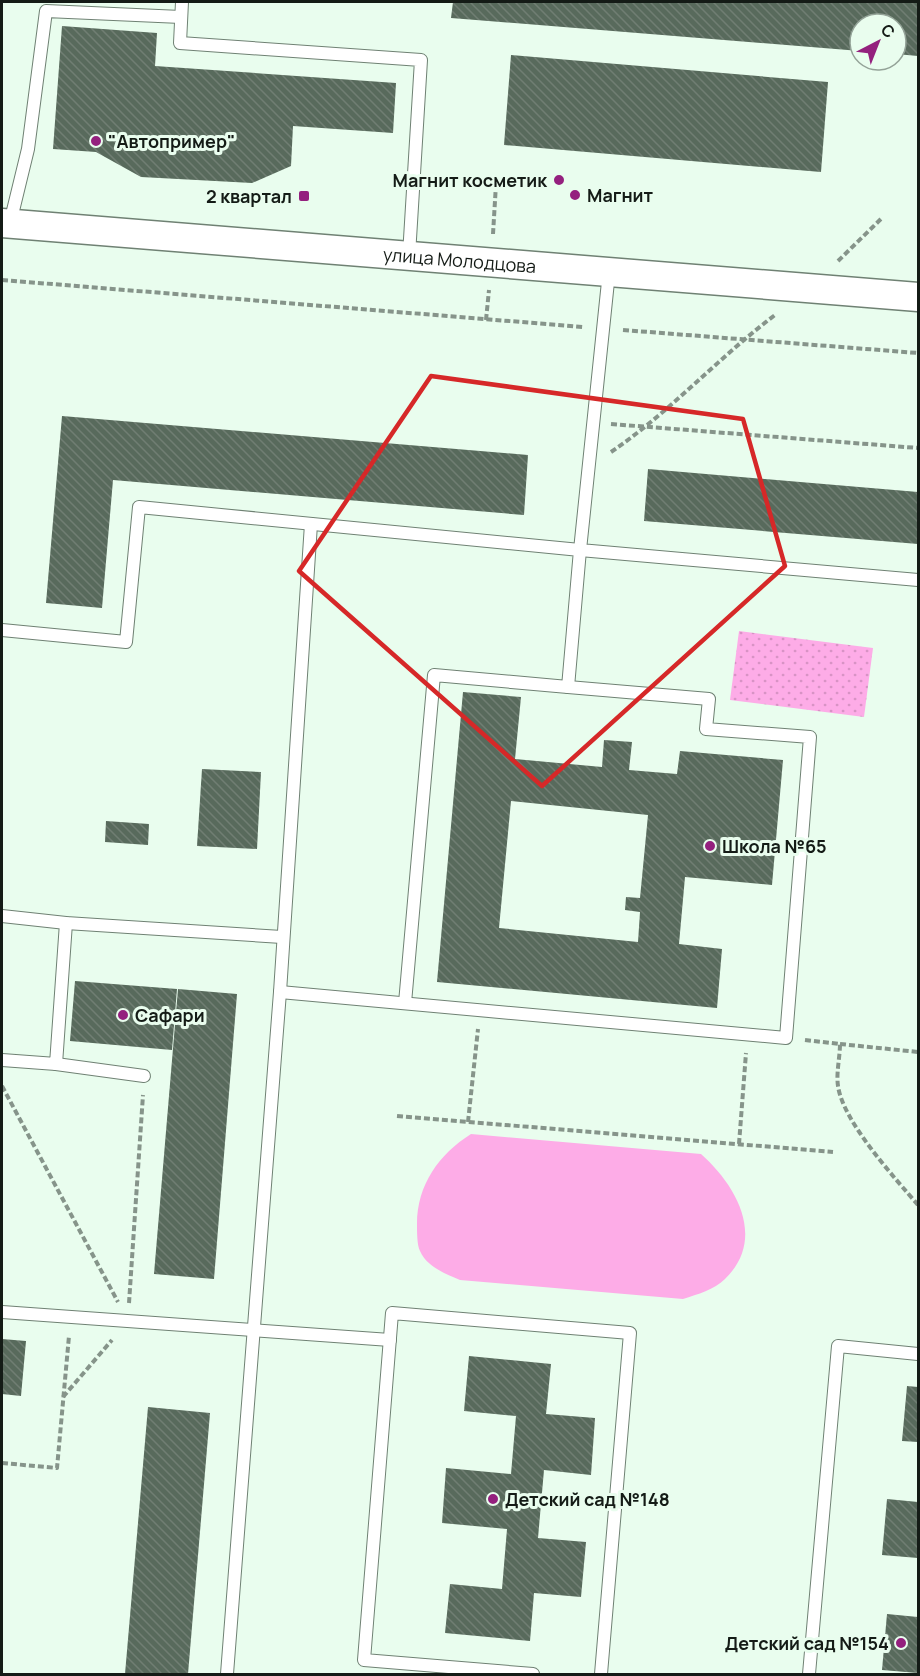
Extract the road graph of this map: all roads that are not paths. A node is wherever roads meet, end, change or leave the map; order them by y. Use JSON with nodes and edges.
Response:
{"nodes":[{"id":1,"x":182,"y":2,"type":"edge"},
{"id":2,"x":181,"y":17,"type":"junction"},
{"id":3,"x":6,"y":223,"type":"edge"},
{"id":4,"x":409,"y":255,"type":"junction"},
{"id":5,"x":609,"y":272,"type":"junction"},
{"id":6,"x":918,"y":297,"type":"edge"},
{"id":7,"x":311,"y":524,"type":"junction"},
{"id":8,"x":580,"y":550,"type":"junction"},
{"id":9,"x":918,"y":580,"type":"edge"},
{"id":10,"x":2,"y":630,"type":"edge"},
{"id":11,"x":568,"y":687,"type":"junction"},
{"id":12,"x":2,"y":916,"type":"edge"},
{"id":13,"x":66,"y":922,"type":"junction"},
{"id":14,"x":282,"y":936,"type":"junction"},
{"id":15,"x":280,"y":992,"type":"junction"},
{"id":16,"x":405,"y":1003,"type":"junction"},
{"id":17,"x":2,"y":1060,"type":"edge"},
{"id":18,"x":56,"y":1064,"type":"junction"},
{"id":19,"x":144,"y":1076,"type":"road end"},
{"id":20,"x":2,"y":1312,"type":"edge"},
{"id":21,"x":254,"y":1329,"type":"junction"},
{"id":22,"x":390,"y":1340,"type":"junction"},
{"id":23,"x":918,"y":1353,"type":"edge"},
{"id":24,"x":227,"y":1674,"type":"edge"},
{"id":25,"x":533,"y":1674,"type":"edge"},
{"id":26,"x":601,"y":1674,"type":"edge"},
{"id":27,"x":809,"y":1674,"type":"edge"}],
"edges":[{"from":1,"to":2,"type":"lane"},
{"from":2,"to":3,"type":"lane"},
{"from":2,"to":4,"type":"lane"},
{"from":3,"to":4,"type":"street","name":"улица Молодцова"},
{"from":4,"to":5,"type":"street","name":"улица Молодцова"},
{"from":5,"to":6,"type":"street","name":"улица Молодцова"},
{"from":5,"to":8,"type":"lane"},
{"from":7,"to":8,"type":"lane"},
{"from":7,"to":10,"type":"lane"},
{"from":7,"to":14,"type":"lane"},
{"from":8,"to":9,"type":"lane"},
{"from":8,"to":11,"type":"lane"},
{"from":11,"to":16,"type":"lane"},
{"from":11,"to":16,"type":"lane"},
{"from":12,"to":13,"type":"lane"},
{"from":13,"to":14,"type":"lane"},
{"from":13,"to":18,"type":"lane"},
{"from":14,"to":15,"type":"lane"},
{"from":15,"to":16,"type":"lane"},
{"from":15,"to":21,"type":"lane"},
{"from":17,"to":18,"type":"lane"},
{"from":18,"to":19,"type":"lane"},
{"from":20,"to":21,"type":"lane"},
{"from":21,"to":22,"type":"lane"},
{"from":21,"to":24,"type":"lane"},
{"from":22,"to":25,"type":"lane"},
{"from":22,"to":26,"type":"lane"},
{"from":23,"to":27,"type":"lane"}]}
